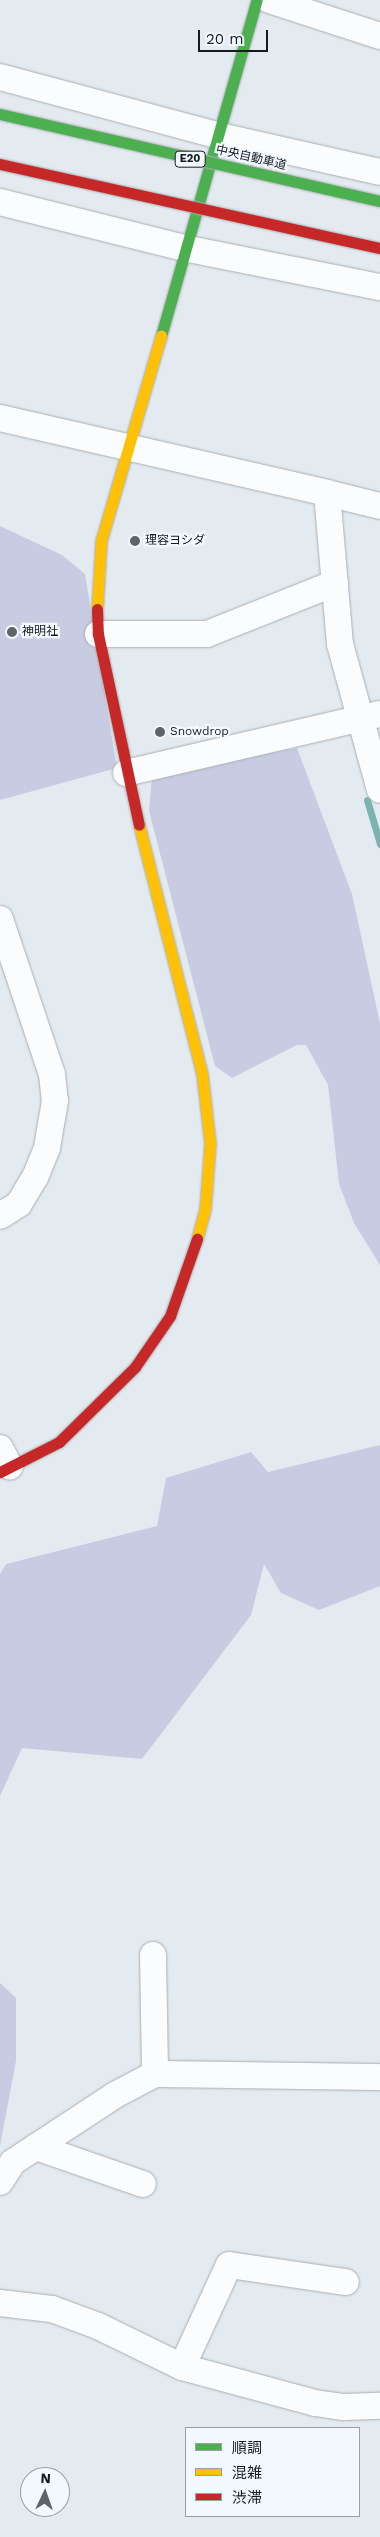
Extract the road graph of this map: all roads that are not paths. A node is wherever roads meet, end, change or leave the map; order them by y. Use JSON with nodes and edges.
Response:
{"nodes":[{"id":1,"x":257,"y":0,"type":"edge"},
{"id":2,"x":269,"y":0,"type":"edge"},
{"id":3,"x":380,"y":36,"type":"edge"},
{"id":4,"x":0,"y":77,"type":"edge"},
{"id":5,"x":0,"y":114,"type":"edge"},
{"id":6,"x":220,"y":136,"type":"junction"},
{"id":7,"x":0,"y":164,"type":"edge"},
{"id":8,"x":380,"y":172,"type":"edge"},
{"id":9,"x":380,"y":201,"type":"edge"},
{"id":10,"x":0,"y":202,"type":"edge"},
{"id":11,"x":380,"y":248,"type":"edge"},
{"id":12,"x":189,"y":249,"type":"junction"},
{"id":13,"x":380,"y":287,"type":"edge"},
{"id":14,"x":0,"y":418,"type":"edge"},
{"id":15,"x":126,"y":446,"type":"junction"},
{"id":16,"x":327,"y":494,"type":"junction"},
{"id":17,"x":380,"y":506,"type":"edge"},
{"id":18,"x":335,"y":583,"type":"junction"},
{"id":19,"x":98,"y":634,"type":"junction"},
{"id":20,"x":371,"y":717,"type":"edge"},
{"id":21,"x":126,"y":773,"type":"junction"},
{"id":22,"x":380,"y":790,"type":"edge"},
{"id":23,"x":0,"y":919,"type":"edge"},
{"id":24,"x":0,"y":1216,"type":"edge"},
{"id":25,"x":3,"y":1462,"type":"edge"},
{"id":26,"x":152,"y":1956,"type":"dead end"},
{"id":27,"x":155,"y":2074,"type":"junction"},
{"id":28,"x":380,"y":2077,"type":"edge"},
{"id":29,"x":36,"y":2147,"type":"junction"},
{"id":30,"x":0,"y":2182,"type":"edge"},
{"id":31,"x":143,"y":2184,"type":"dead end"},
{"id":32,"x":346,"y":2282,"type":"dead end"},
{"id":33,"x":0,"y":2303,"type":"edge"},
{"id":34,"x":182,"y":2367,"type":"junction"},
{"id":35,"x":380,"y":2406,"type":"edge"}],
"edges":[{"from":1,"to":6,"type":"main road"},
{"from":2,"to":3,"type":"street"},
{"from":4,"to":6,"type":"street"},
{"from":5,"to":9,"type":"main road","name":"中央自動車道","number":"E20","bridge":true},
{"from":6,"to":8,"type":"street"},
{"from":6,"to":12,"type":"main road"},
{"from":7,"to":11,"type":"main road","bridge":true},
{"from":10,"to":12,"type":"street"},
{"from":12,"to":13,"type":"street"},
{"from":12,"to":15,"type":"main road"},
{"from":14,"to":15,"type":"street"},
{"from":15,"to":16,"type":"street"},
{"from":15,"to":19,"type":"main road"},
{"from":16,"to":17,"type":"street"},
{"from":16,"to":18,"type":"street"},
{"from":18,"to":19,"type":"street"},
{"from":18,"to":20,"type":"street"},
{"from":19,"to":21,"type":"main road"},
{"from":20,"to":21,"type":"street"},
{"from":20,"to":22,"type":"street"},
{"from":21,"to":25,"type":"main road"},
{"from":23,"to":24,"type":"street"},
{"from":26,"to":27,"type":"street"},
{"from":27,"to":28,"type":"street"},
{"from":27,"to":29,"type":"street"},
{"from":29,"to":30,"type":"street"},
{"from":29,"to":31,"type":"street"},
{"from":32,"to":34,"type":"street"},
{"from":33,"to":34,"type":"street"},
{"from":34,"to":35,"type":"street"}]}
